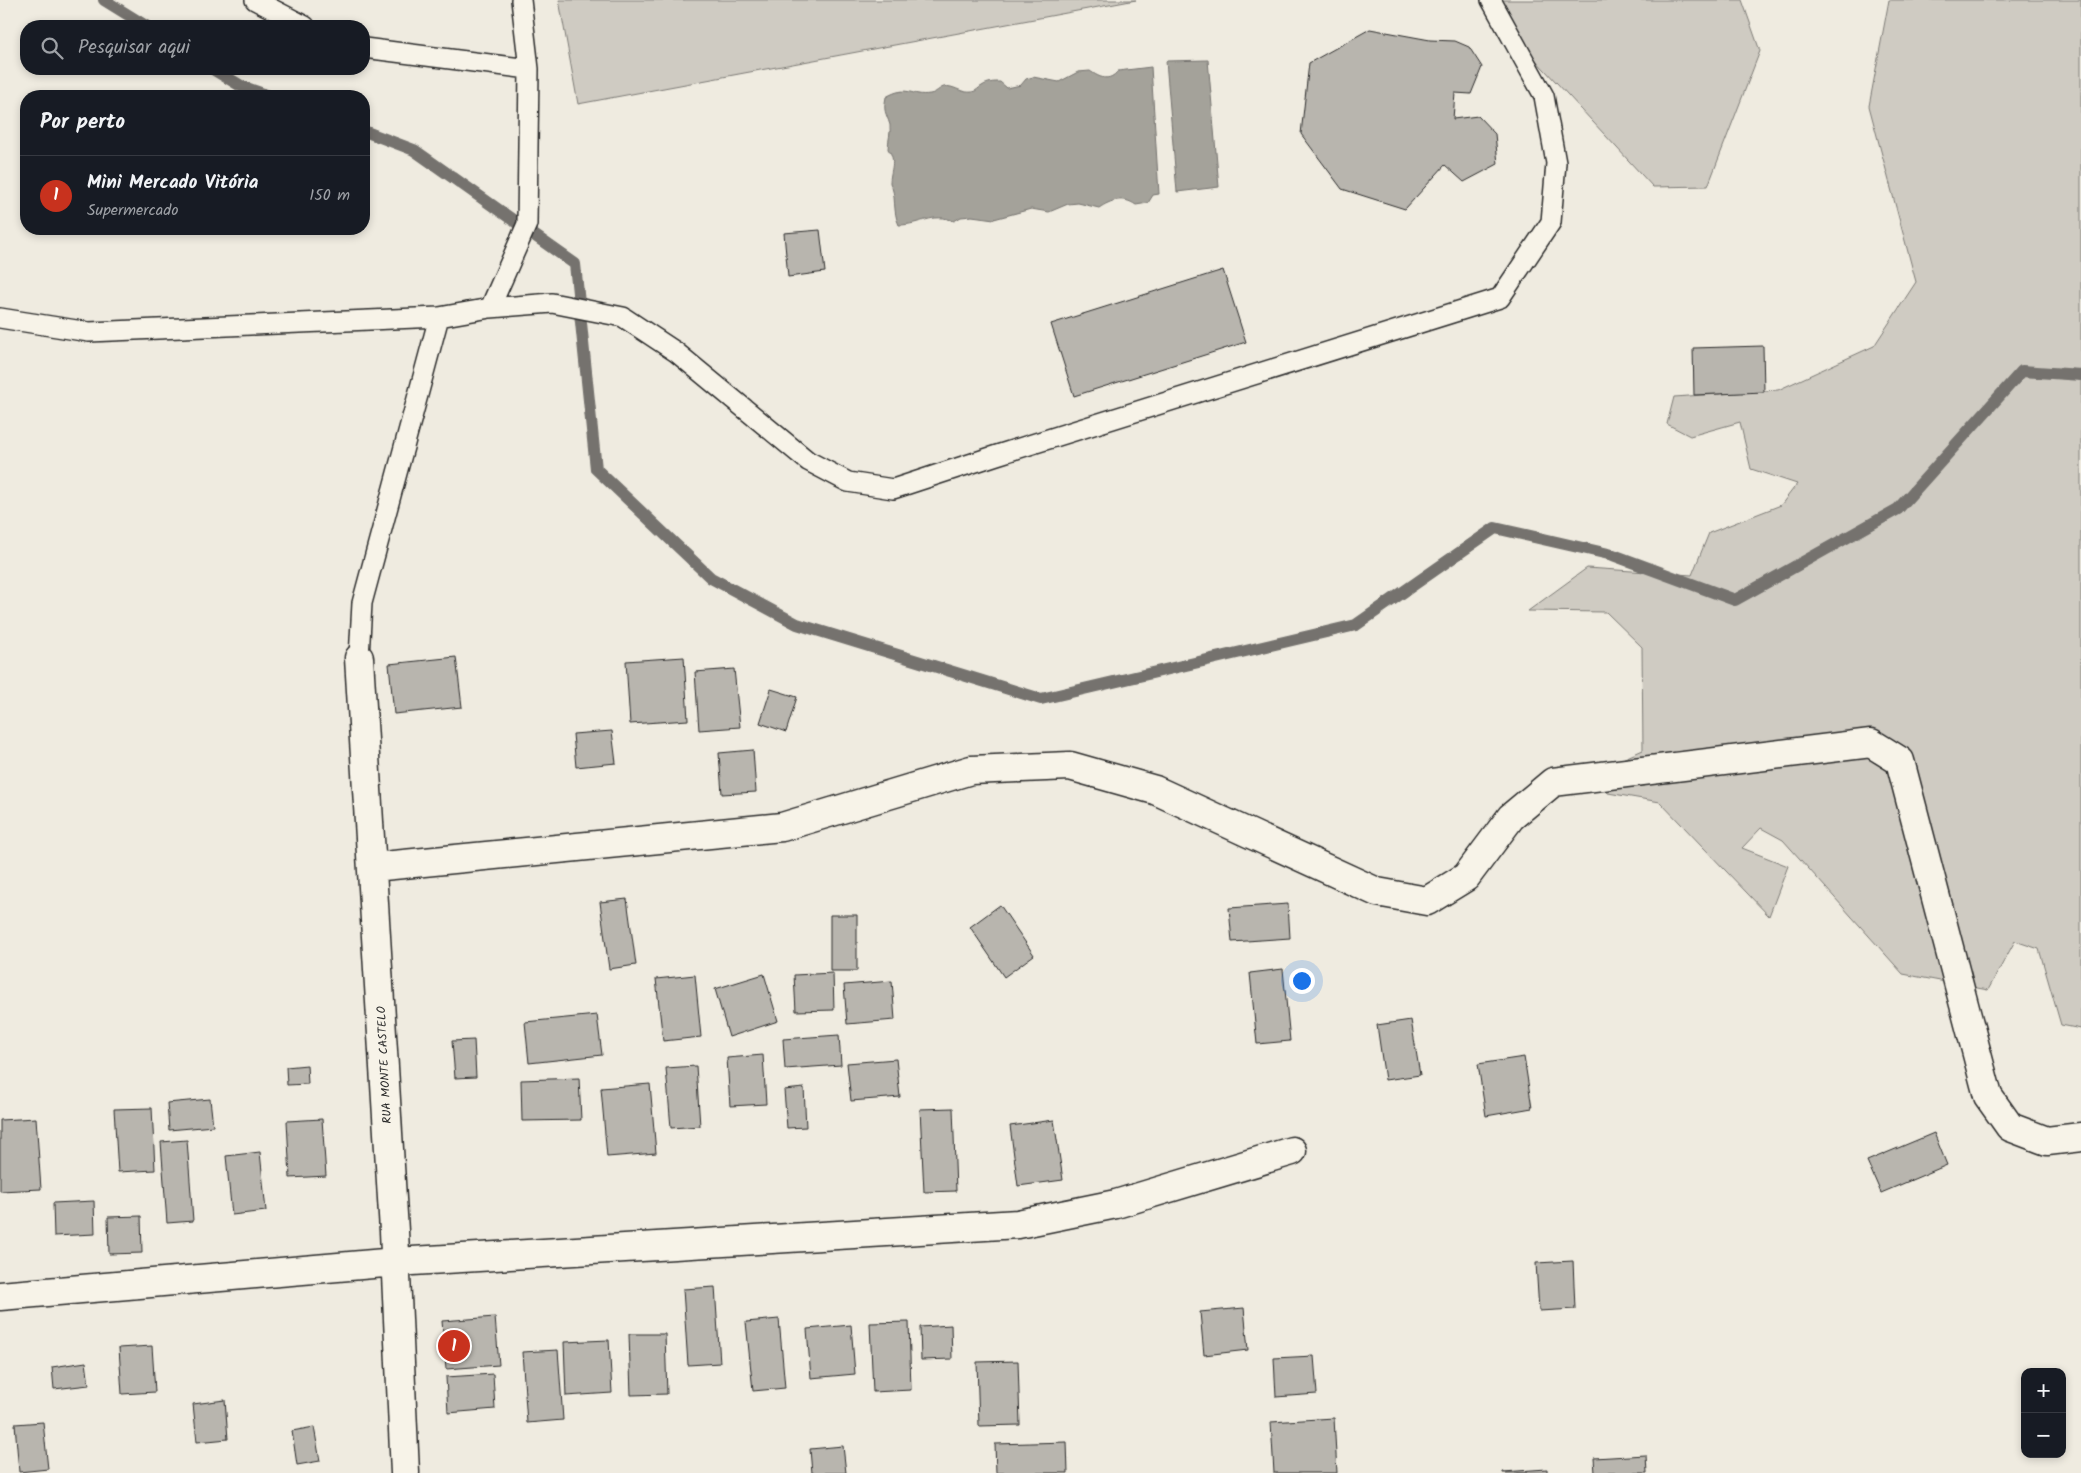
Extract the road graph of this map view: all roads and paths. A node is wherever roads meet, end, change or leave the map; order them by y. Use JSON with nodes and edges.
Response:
{"nodes":[{"id":1,"x":255,"y":0,"type":"edge"},
{"id":2,"x":521,"y":0,"type":"edge"},
{"id":3,"x":1491,"y":0,"type":"edge"},
{"id":4,"x":293,"y":20,"type":"edge"},
{"id":5,"x":370,"y":49,"type":"edge"},
{"id":6,"x":529,"y":69,"type":"junction"},
{"id":7,"x":490,"y":308,"type":"junction"},
{"id":8,"x":0,"y":318,"type":"edge"},
{"id":9,"x":439,"y":318,"type":"junction"},
{"id":10,"x":359,"y":658,"type":"joint"},
{"id":11,"x":373,"y":867,"type":"junction"},
{"id":12,"x":2081,"y":1137,"type":"edge"},
{"id":13,"x":1292,"y":1151,"type":"dead end"},
{"id":14,"x":396,"y":1262,"type":"junction"},
{"id":15,"x":0,"y":1296,"type":"edge"},
{"id":16,"x":405,"y":1473,"type":"edge"}],
"edges":[{"from":1,"to":4,"type":"lane"},
{"from":2,"to":6,"type":"lane"},
{"from":3,"to":7,"type":"lane"},
{"from":5,"to":6,"type":"lane"},
{"from":6,"to":7,"type":"lane"},
{"from":7,"to":9,"type":"lane"},
{"from":8,"to":9,"type":"lane"},
{"from":9,"to":10,"type":"lane"},
{"from":10,"to":11,"type":"street","name":"RUA MONTE CASTELO"},
{"from":11,"to":12,"type":"street"},
{"from":11,"to":14,"type":"street","name":"RUA MONTE CASTELO"},
{"from":13,"to":14,"type":"street"},
{"from":14,"to":15,"type":"street"},
{"from":14,"to":16,"type":"street","name":"RUA MONTE CASTELO"}]}
